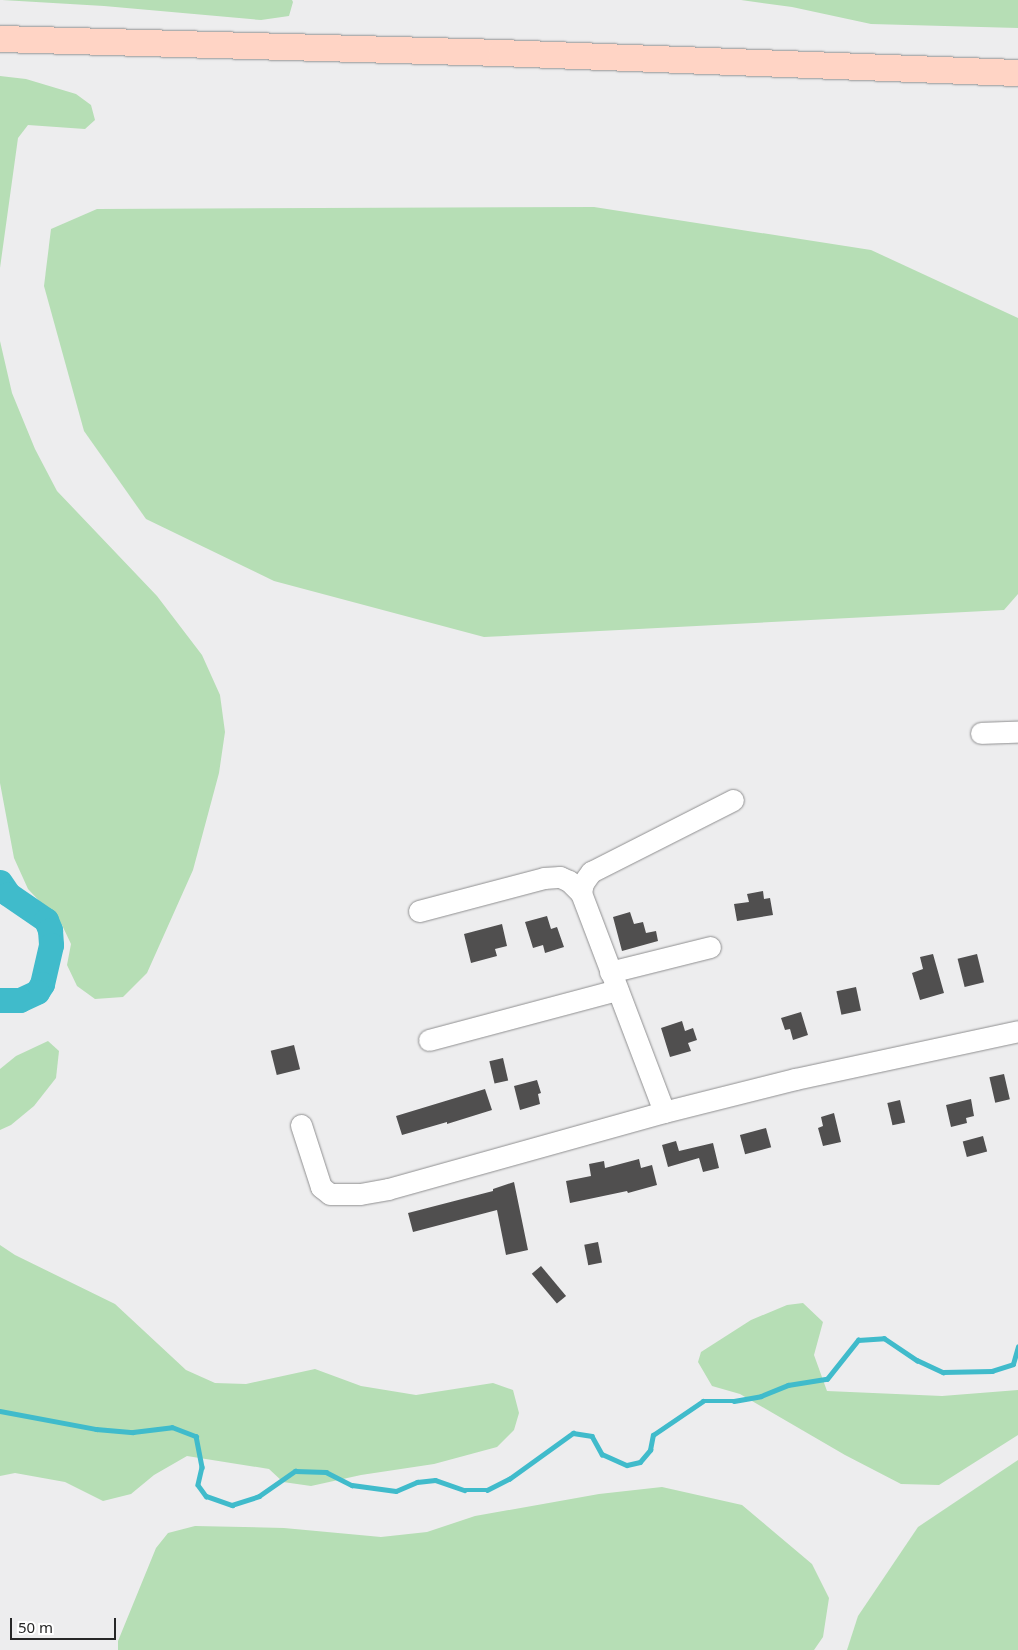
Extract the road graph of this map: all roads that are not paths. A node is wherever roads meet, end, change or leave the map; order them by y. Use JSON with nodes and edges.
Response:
{"nodes":[{"id":1,"x":0,"y":39,"type":"edge"},
{"id":2,"x":1018,"y":74,"type":"edge"},
{"id":3,"x":1018,"y":732,"type":"edge"},
{"id":4,"x":981,"y":733,"type":"dead end"},
{"id":5,"x":733,"y":800,"type":"dead end"},
{"id":6,"x":581,"y":894,"type":"junction"},
{"id":7,"x":419,"y":911,"type":"dead end"},
{"id":8,"x":710,"y":947,"type":"dead end"},
{"id":9,"x":613,"y":981,"type":"junction"},
{"id":10,"x":1018,"y":1031,"type":"edge"},
{"id":11,"x":430,"y":1040,"type":"dead end"},
{"id":12,"x":664,"y":1112,"type":"junction"},
{"id":13,"x":302,"y":1125,"type":"dead end"}],
"edges":[{"from":1,"to":2,"type":"main road"},
{"from":3,"to":4,"type":"street"},
{"from":5,"to":6,"type":"street"},
{"from":6,"to":7,"type":"street"},
{"from":6,"to":9,"type":"street"},
{"from":8,"to":9,"type":"street"},
{"from":9,"to":11,"type":"street"},
{"from":9,"to":12,"type":"street"},
{"from":10,"to":12,"type":"street"},
{"from":12,"to":13,"type":"street"}]}
